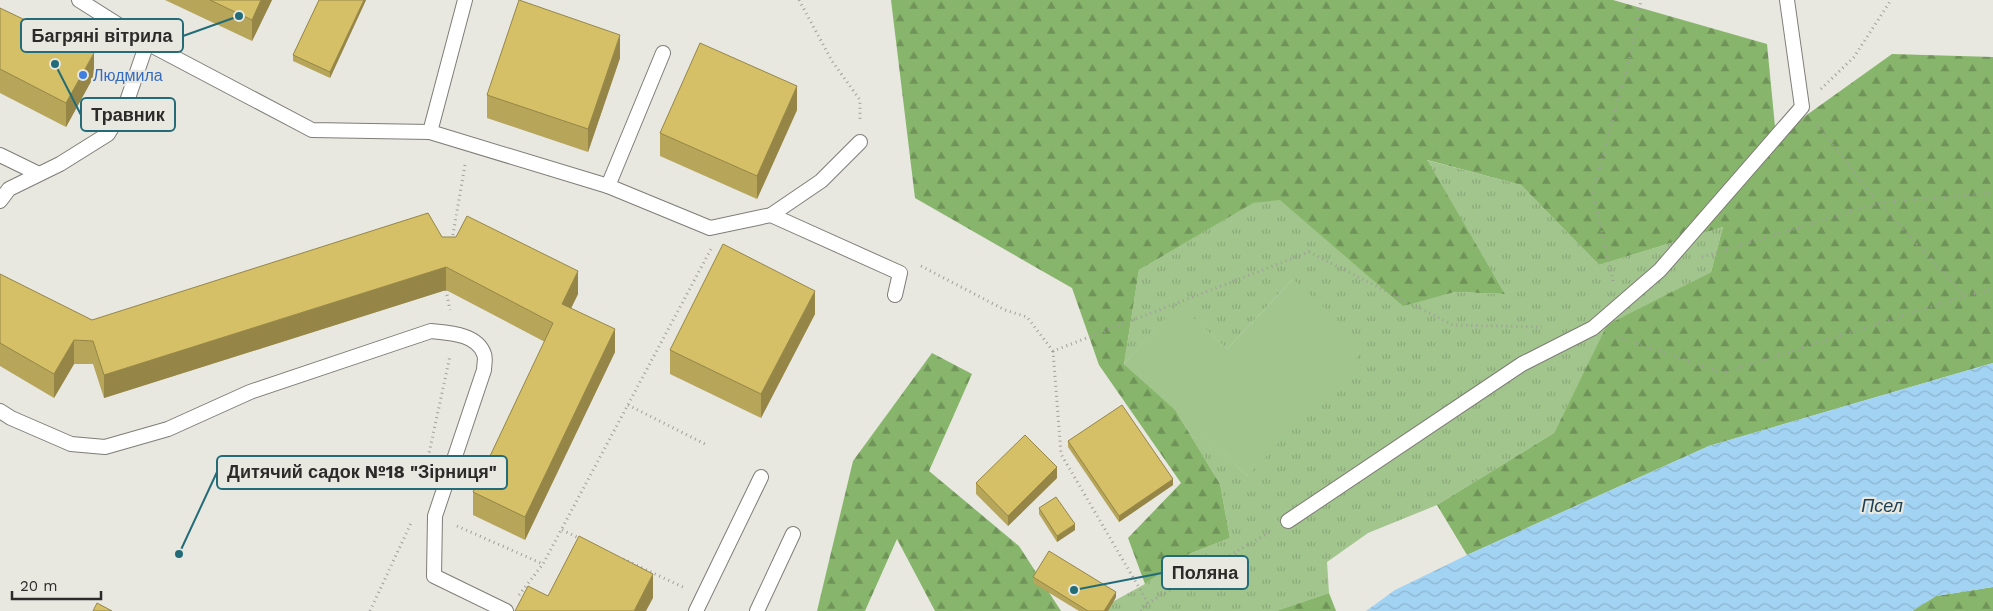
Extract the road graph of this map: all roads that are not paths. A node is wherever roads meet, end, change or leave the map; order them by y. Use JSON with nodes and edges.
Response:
{"nodes":[{"id":1,"x":79,"y":0,"type":"edge"},
{"id":2,"x":465,"y":0,"type":"edge"},
{"id":3,"x":1786,"y":0,"type":"edge"},
{"id":4,"x":147,"y":43,"type":"junction"},
{"id":5,"x":664,"y":54,"type":"dead end"},
{"id":6,"x":430,"y":132,"type":"junction"},
{"id":7,"x":860,"y":142,"type":"road end"},
{"id":8,"x":0,"y":155,"type":"edge"},
{"id":9,"x":39,"y":174,"type":"junction"},
{"id":10,"x":608,"y":186,"type":"junction"},
{"id":11,"x":0,"y":201,"type":"edge"},
{"id":12,"x":771,"y":215,"type":"junction"},
{"id":13,"x":896,"y":295,"type":"dead end"},
{"id":14,"x":0,"y":411,"type":"edge"},
{"id":15,"x":761,"y":477,"type":"dead end"},
{"id":16,"x":1288,"y":521,"type":"road end"},
{"id":17,"x":793,"y":534,"type":"dead end"},
{"id":18,"x":506,"y":611,"type":"edge"},
{"id":19,"x":696,"y":611,"type":"edge"},
{"id":20,"x":756,"y":611,"type":"edge"}],
"edges":[{"from":1,"to":4,"type":"lane"},
{"from":2,"to":6,"type":"lane"},
{"from":3,"to":16,"type":"lane"},
{"from":4,"to":6,"type":"lane"},
{"from":4,"to":9,"type":"lane"},
{"from":5,"to":10,"type":"lane"},
{"from":6,"to":10,"type":"lane"},
{"from":7,"to":12,"type":"lane"},
{"from":8,"to":9,"type":"lane"},
{"from":9,"to":11,"type":"lane"},
{"from":10,"to":12,"type":"lane"},
{"from":12,"to":13,"type":"lane"},
{"from":14,"to":18,"type":"lane"},
{"from":15,"to":19,"type":"lane"},
{"from":17,"to":20,"type":"lane"}]}
